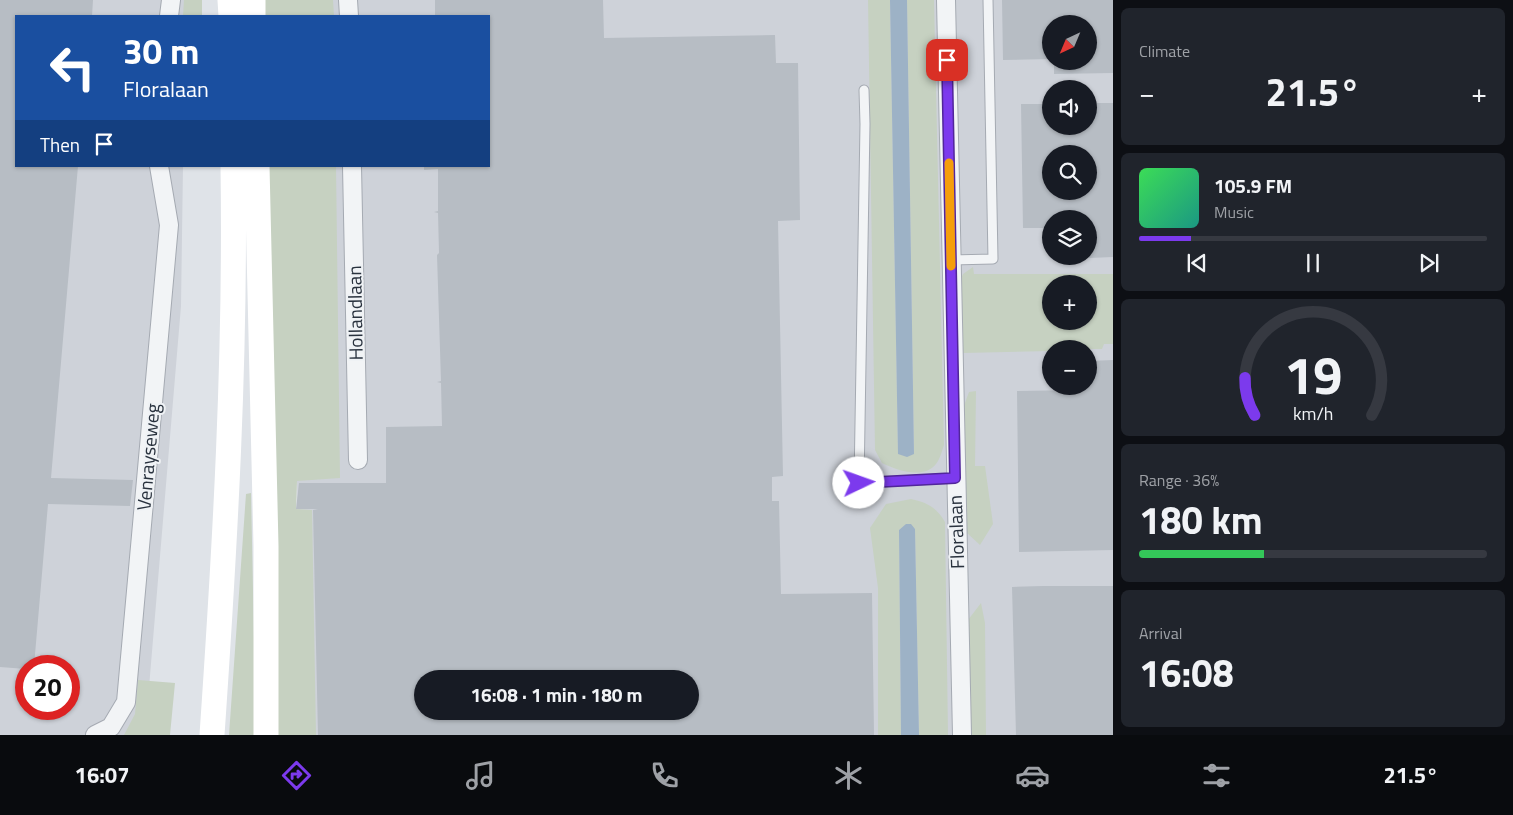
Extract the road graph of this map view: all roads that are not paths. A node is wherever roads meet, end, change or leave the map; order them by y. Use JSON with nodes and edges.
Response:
{"nodes":[{"id":1,"x":171,"y":0,"type":"edge"},
{"id":2,"x":230,"y":0,"type":"edge"},
{"id":3,"x":253,"y":0,"type":"edge"},
{"id":4,"x":348,"y":0,"type":"edge"},
{"id":5,"x":946,"y":0,"type":"edge"},
{"id":6,"x":988,"y":0,"type":"edge"},
{"id":7,"x":169,"y":15,"type":"edge"},
{"id":8,"x":230,"y":15,"type":"edge"},
{"id":9,"x":253,"y":15,"type":"edge"},
{"id":10,"x":348,"y":15,"type":"edge"},
{"id":11,"x":864,"y":90,"type":"dead end"},
{"id":12,"x":159,"y":167,"type":"edge"},
{"id":13,"x":233,"y":167,"type":"edge"},
{"id":14,"x":257,"y":167,"type":"edge"},
{"id":15,"x":352,"y":167,"type":"edge"},
{"id":16,"x":951,"y":260,"type":"junction"},
{"id":17,"x":358,"y":460,"type":"dead end"},
{"id":18,"x":955,"y":478,"type":"junction"},
{"id":19,"x":95,"y":735,"type":"edge"},
{"id":20,"x":212,"y":735,"type":"edge"},
{"id":21,"x":266,"y":735,"type":"edge"},
{"id":22,"x":962,"y":735,"type":"edge"}],
"edges":[{"from":1,"to":7,"type":"street"},
{"from":2,"to":8,"type":"main road"},
{"from":3,"to":9,"type":"main road"},
{"from":4,"to":10,"type":"street"},
{"from":5,"to":16,"type":"street","name":"Floralaan"},
{"from":6,"to":16,"type":"lane"},
{"from":11,"to":18,"type":"lane"},
{"from":12,"to":19,"type":"street","name":"Venrayseweg"},
{"from":13,"to":20,"type":"main road"},
{"from":14,"to":21,"type":"main road"},
{"from":15,"to":17,"type":"street","name":"Hollandlaan"},
{"from":16,"to":18,"type":"street","name":"Floralaan"},
{"from":18,"to":22,"type":"street","name":"Floralaan"}]}
